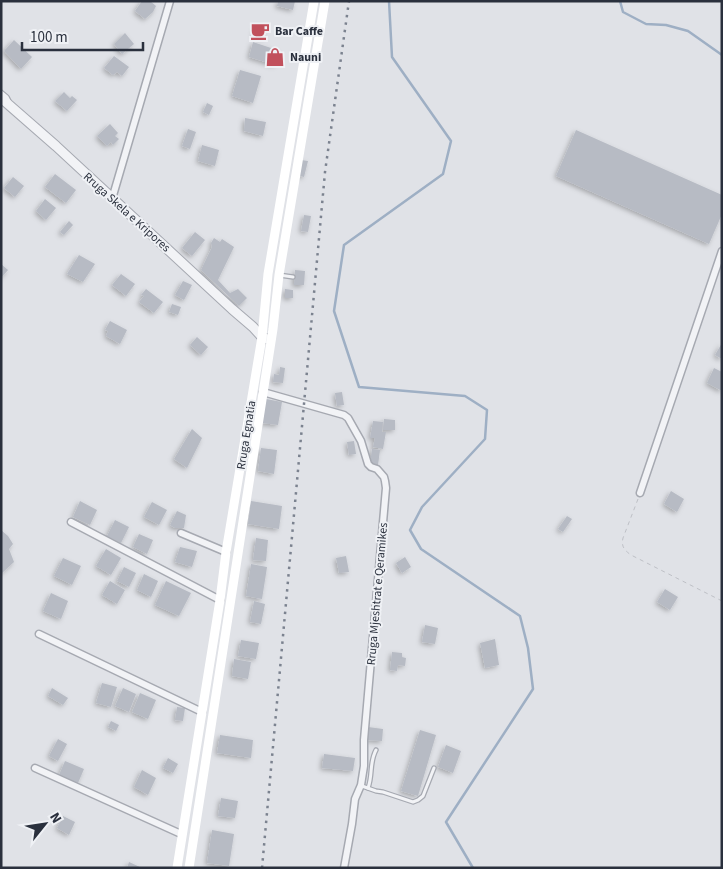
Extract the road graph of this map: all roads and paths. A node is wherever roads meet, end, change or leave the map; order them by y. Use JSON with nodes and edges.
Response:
{"nodes":[{"id":1,"x":170,"y":1,"type":"edge"},
{"id":2,"x":314,"y":1,"type":"edge"},
{"id":3,"x":325,"y":1,"type":"edge"},
{"id":4,"x":4,"y":99,"type":"edge"},
{"id":5,"x":112,"y":199,"type":"junction"},
{"id":6,"x":722,"y":251,"type":"edge"},
{"id":7,"x":279,"y":275,"type":"junction"},
{"id":8,"x":293,"y":277,"type":"dead end"},
{"id":9,"x":258,"y":327,"type":"junction"},
{"id":10,"x":273,"y":328,"type":"junction"},
{"id":11,"x":262,"y":338,"type":"junction"},
{"id":12,"x":272,"y":340,"type":"junction"},
{"id":13,"x":263,"y":392,"type":"junction"},
{"id":14,"x":640,"y":494,"type":"joint"},
{"id":15,"x":71,"y":522,"type":"dead end"},
{"id":16,"x":181,"y":533,"type":"dead end"},
{"id":17,"x":226,"y":552,"type":"junction"},
{"id":18,"x":220,"y":600,"type":"junction"},
{"id":19,"x":722,"y":601,"type":"edge"},
{"id":20,"x":39,"y":634,"type":"dead end"},
{"id":21,"x":202,"y":712,"type":"junction"},
{"id":22,"x":376,"y":750,"type":"dead end"},
{"id":23,"x":35,"y":768,"type":"dead end"},
{"id":24,"x":434,"y":768,"type":"dead end"},
{"id":25,"x":365,"y":787,"type":"junction"},
{"id":26,"x":182,"y":834,"type":"junction"},
{"id":27,"x":177,"y":868,"type":"edge"},
{"id":28,"x":189,"y":868,"type":"edge"},
{"id":29,"x":344,"y":868,"type":"edge"}],
"edges":[{"from":1,"to":5,"type":"street"},
{"from":2,"to":9,"type":"main road","name":"Rruga Egnatia"},
{"from":3,"to":7,"type":"main road","name":"Rruga Egnatia"},
{"from":4,"to":5,"type":"street","name":"Rruga Skela e Kripores"},
{"from":5,"to":9,"type":"street","name":"Rruga Skela e Kripores"},
{"from":6,"to":14,"type":"street"},
{"from":7,"to":8,"type":"lane"},
{"from":7,"to":10,"type":"main road","name":"Rruga Egnatia"},
{"from":9,"to":10,"type":"street"},
{"from":9,"to":11,"type":"main road","name":"Rruga Egnatia"},
{"from":10,"to":12,"type":"main road","name":"Rruga Egnatia"},
{"from":11,"to":12,"type":"street"},
{"from":11,"to":17,"type":"main road","name":"Rruga Egnatia"},
{"from":12,"to":13,"type":"main road","name":"Rruga Egnatia"},
{"from":13,"to":25,"type":"street","name":"Rruga Mjeshtrat e Qeramikes"},
{"from":13,"to":28,"type":"main road","name":"Rruga Egnatia"},
{"from":14,"to":19,"type":"path"},
{"from":15,"to":18,"type":"street"},
{"from":16,"to":17,"type":"street"},
{"from":17,"to":18,"type":"main road","name":"Rruga Egnatia"},
{"from":18,"to":21,"type":"main road","name":"Rruga Egnatia"},
{"from":20,"to":21,"type":"street"},
{"from":21,"to":26,"type":"main road","name":"Rruga Egnatia"},
{"from":22,"to":25,"type":"lane"},
{"from":23,"to":26,"type":"street"},
{"from":24,"to":25,"type":"lane"},
{"from":25,"to":29,"type":"street","name":"Rruga Mjeshtrat e Qeramikes"},
{"from":26,"to":27,"type":"main road","name":"Rruga Egnatia"}]}
